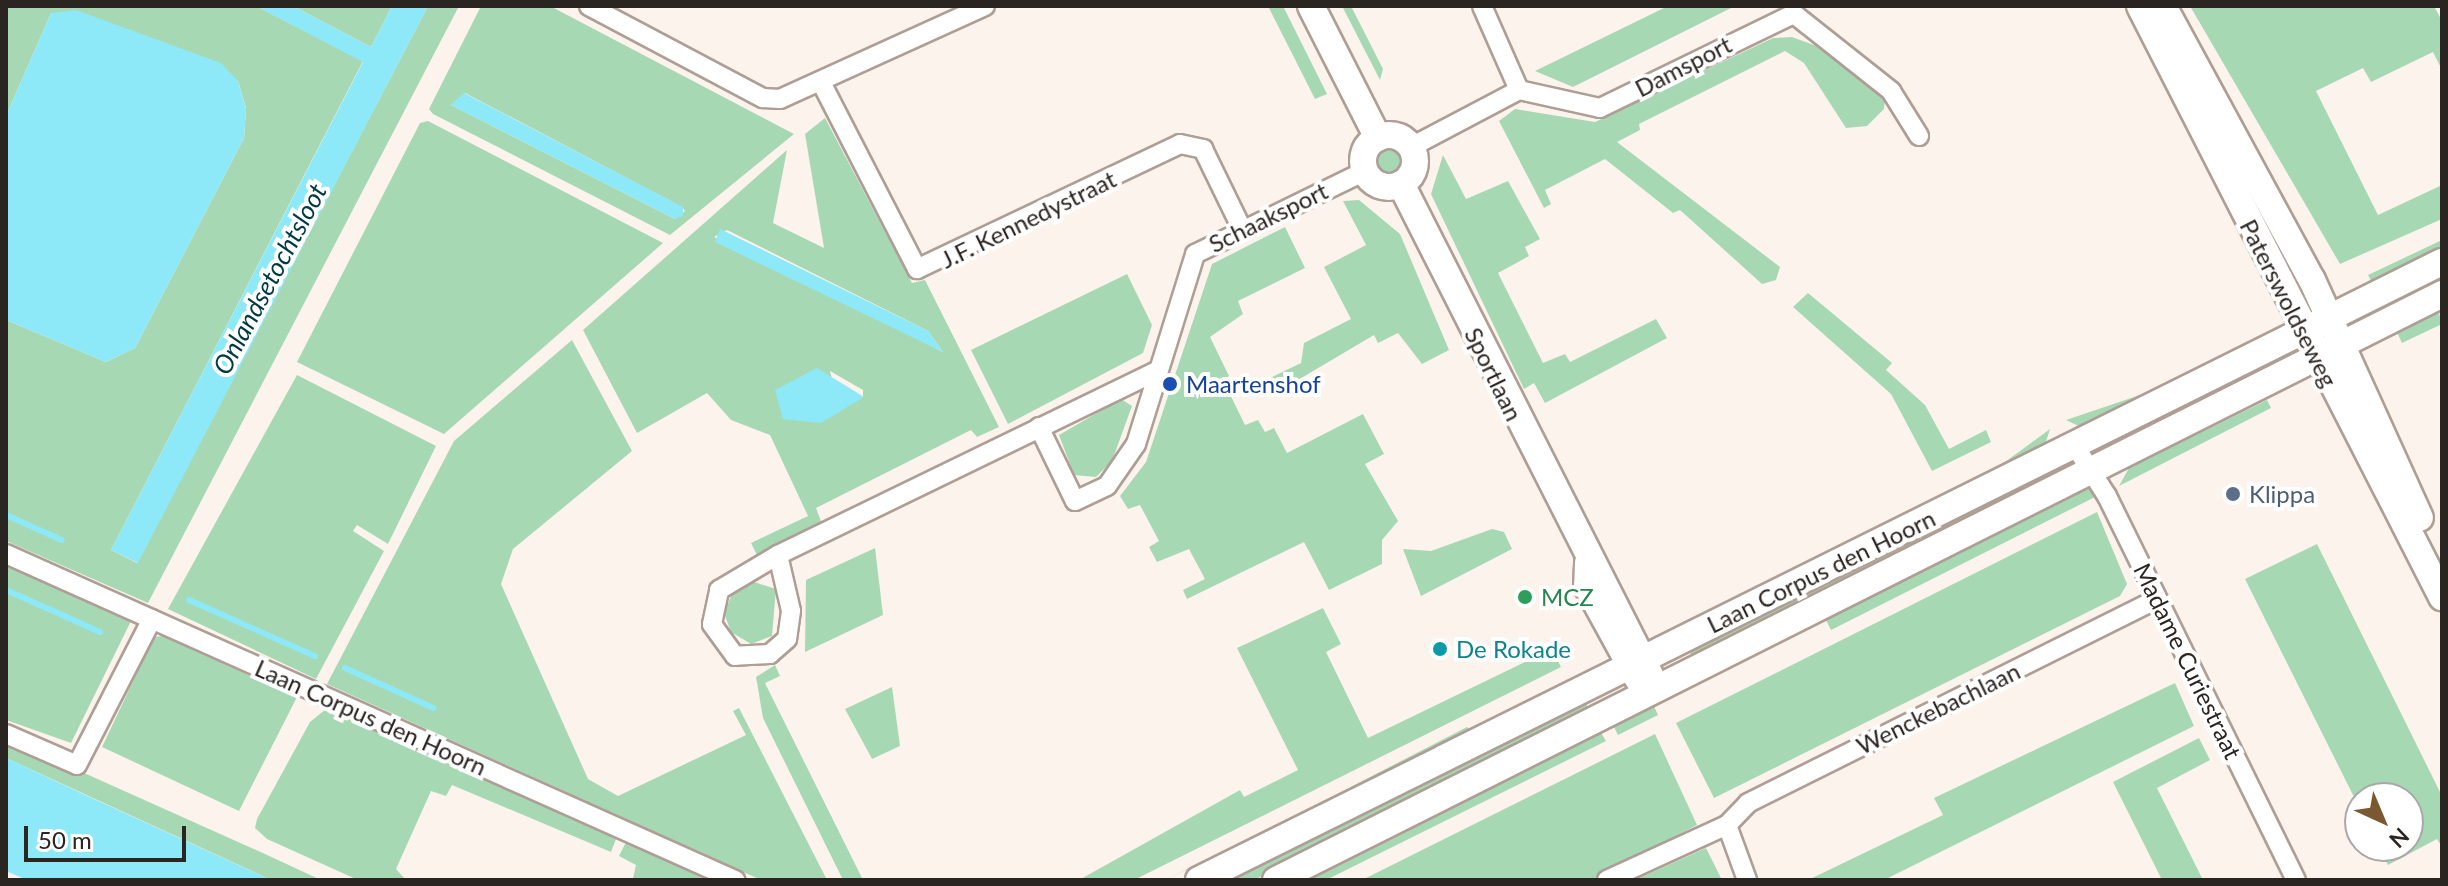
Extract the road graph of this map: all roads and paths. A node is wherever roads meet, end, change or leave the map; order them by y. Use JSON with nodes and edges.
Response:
{"nodes":[{"id":1,"x":589,"y":6,"type":"edge"},
{"id":2,"x":985,"y":6,"type":"edge"},
{"id":3,"x":1311,"y":6,"type":"edge"},
{"id":4,"x":1482,"y":6,"type":"edge"},
{"id":5,"x":2140,"y":6,"type":"edge"},
{"id":6,"x":2163,"y":6,"type":"edge"},
{"id":7,"x":823,"y":86,"type":"junction"},
{"id":8,"x":1519,"y":90,"type":"junction"},
{"id":9,"x":1919,"y":136,"type":"dead end"},
{"id":10,"x":1378,"y":138,"type":"junction"},
{"id":11,"x":1411,"y":147,"type":"junction"},
{"id":12,"x":1365,"y":171,"type":"junction"},
{"id":13,"x":1401,"y":184,"type":"junction"},
{"id":14,"x":1241,"y":227,"type":"junction"},
{"id":15,"x":2442,"y":262,"type":"edge"},
{"id":16,"x":2442,"y":294,"type":"edge"},
{"id":17,"x":2330,"y":319,"type":"junction"},
{"id":18,"x":2303,"y":332,"type":"junction"},
{"id":19,"x":2341,"y":344,"type":"junction"},
{"id":20,"x":2315,"y":357,"type":"junction"},
{"id":21,"x":1157,"y":371,"type":"junction"},
{"id":22,"x":1039,"y":427,"type":"junction"},
{"id":23,"x":2075,"y":446,"type":"junction"},
{"id":24,"x":2090,"y":475,"type":"junction"},
{"id":25,"x":6,"y":554,"type":"edge"},
{"id":26,"x":778,"y":555,"type":"junction"},
{"id":27,"x":2442,"y":564,"type":"edge"},
{"id":28,"x":2442,"y":597,"type":"edge"},
{"id":29,"x":2156,"y":600,"type":"junction"},
{"id":30,"x":152,"y":619,"type":"junction"},
{"id":31,"x":1636,"y":662,"type":"junction"},
{"id":32,"x":1652,"y":692,"type":"junction"},
{"id":33,"x":6,"y":734,"type":"edge"},
{"id":34,"x":1727,"y":825,"type":"junction"},
{"id":35,"x":735,"y":880,"type":"edge"},
{"id":36,"x":1199,"y":880,"type":"edge"},
{"id":37,"x":1276,"y":880,"type":"edge"},
{"id":38,"x":1607,"y":880,"type":"edge"},
{"id":39,"x":1747,"y":880,"type":"edge"},
{"id":40,"x":2296,"y":880,"type":"edge"}],
"edges":[{"from":1,"to":7,"type":"street"},
{"from":2,"to":7,"type":"street"},
{"from":3,"to":10,"type":"main road"},
{"from":4,"to":8,"type":"street"},
{"from":5,"to":18,"type":"main road","name":"Paterswoldseweg"},
{"from":6,"to":17,"type":"main road","name":"Paterswoldseweg"},
{"from":7,"to":14,"type":"street","name":"J.F. Kennedystraat"},
{"from":8,"to":9,"type":"street","name":"Damsport"},
{"from":8,"to":11,"type":"street"},
{"from":10,"to":11,"type":"main road"},
{"from":10,"to":12,"type":"main road"},
{"from":11,"to":13,"type":"main road"},
{"from":12,"to":13,"type":"main road"},
{"from":12,"to":14,"type":"street","name":"Schaaksport"},
{"from":13,"to":31,"type":"main road","name":"Sportlaan"},
{"from":14,"to":21,"type":"street","name":"Schaaksport"},
{"from":15,"to":17,"type":"main road","name":"Laan Corpus den Hoorn"},
{"from":16,"to":19,"type":"main road","name":"Laan Corpus den Hoorn"},
{"from":17,"to":18,"type":"main road","name":"Laan Corpus den Hoorn"},
{"from":17,"to":19,"type":"main road","name":"Paterswoldseweg"},
{"from":18,"to":20,"type":"main road","name":"Paterswoldseweg"},
{"from":18,"to":23,"type":"main road","name":"Laan Corpus den Hoorn"},
{"from":19,"to":20,"type":"main road","name":"Laan Corpus den Hoorn"},
{"from":19,"to":27,"type":"main road","name":"Paterswoldseweg"},
{"from":20,"to":24,"type":"main road","name":"Laan Corpus den Hoorn"},
{"from":20,"to":28,"type":"main road","name":"Paterswoldseweg"},
{"from":21,"to":22,"type":"street"},
{"from":21,"to":22,"type":"street","name":"Schaaksport"},
{"from":22,"to":26,"type":"street"},
{"from":23,"to":24,"type":"street","name":"Madame Curiestraat"},
{"from":23,"to":31,"type":"main road","name":"Laan Corpus den Hoorn"},
{"from":24,"to":29,"type":"street","name":"Madame Curiestraat"},
{"from":24,"to":32,"type":"main road","name":"Laan Corpus den Hoorn"},
{"from":25,"to":30,"type":"street","name":"Laan Corpus den Hoorn"},
{"from":26,"to":26,"type":"street"},
{"from":29,"to":34,"type":"street","name":"Wenckebachlaan"},
{"from":29,"to":40,"type":"street","name":"Madame Curiestraat"},
{"from":30,"to":33,"type":"street"},
{"from":30,"to":35,"type":"street","name":"Laan Corpus den Hoorn"},
{"from":31,"to":32,"type":"main road","name":"Sportlaan"},
{"from":31,"to":36,"type":"main road","name":"Laan Corpus den Hoorn"},
{"from":32,"to":37,"type":"main road","name":"Laan Corpus den Hoorn"},
{"from":34,"to":38,"type":"street","name":"Wenckebachlaan"},
{"from":34,"to":39,"type":"street"}]}
